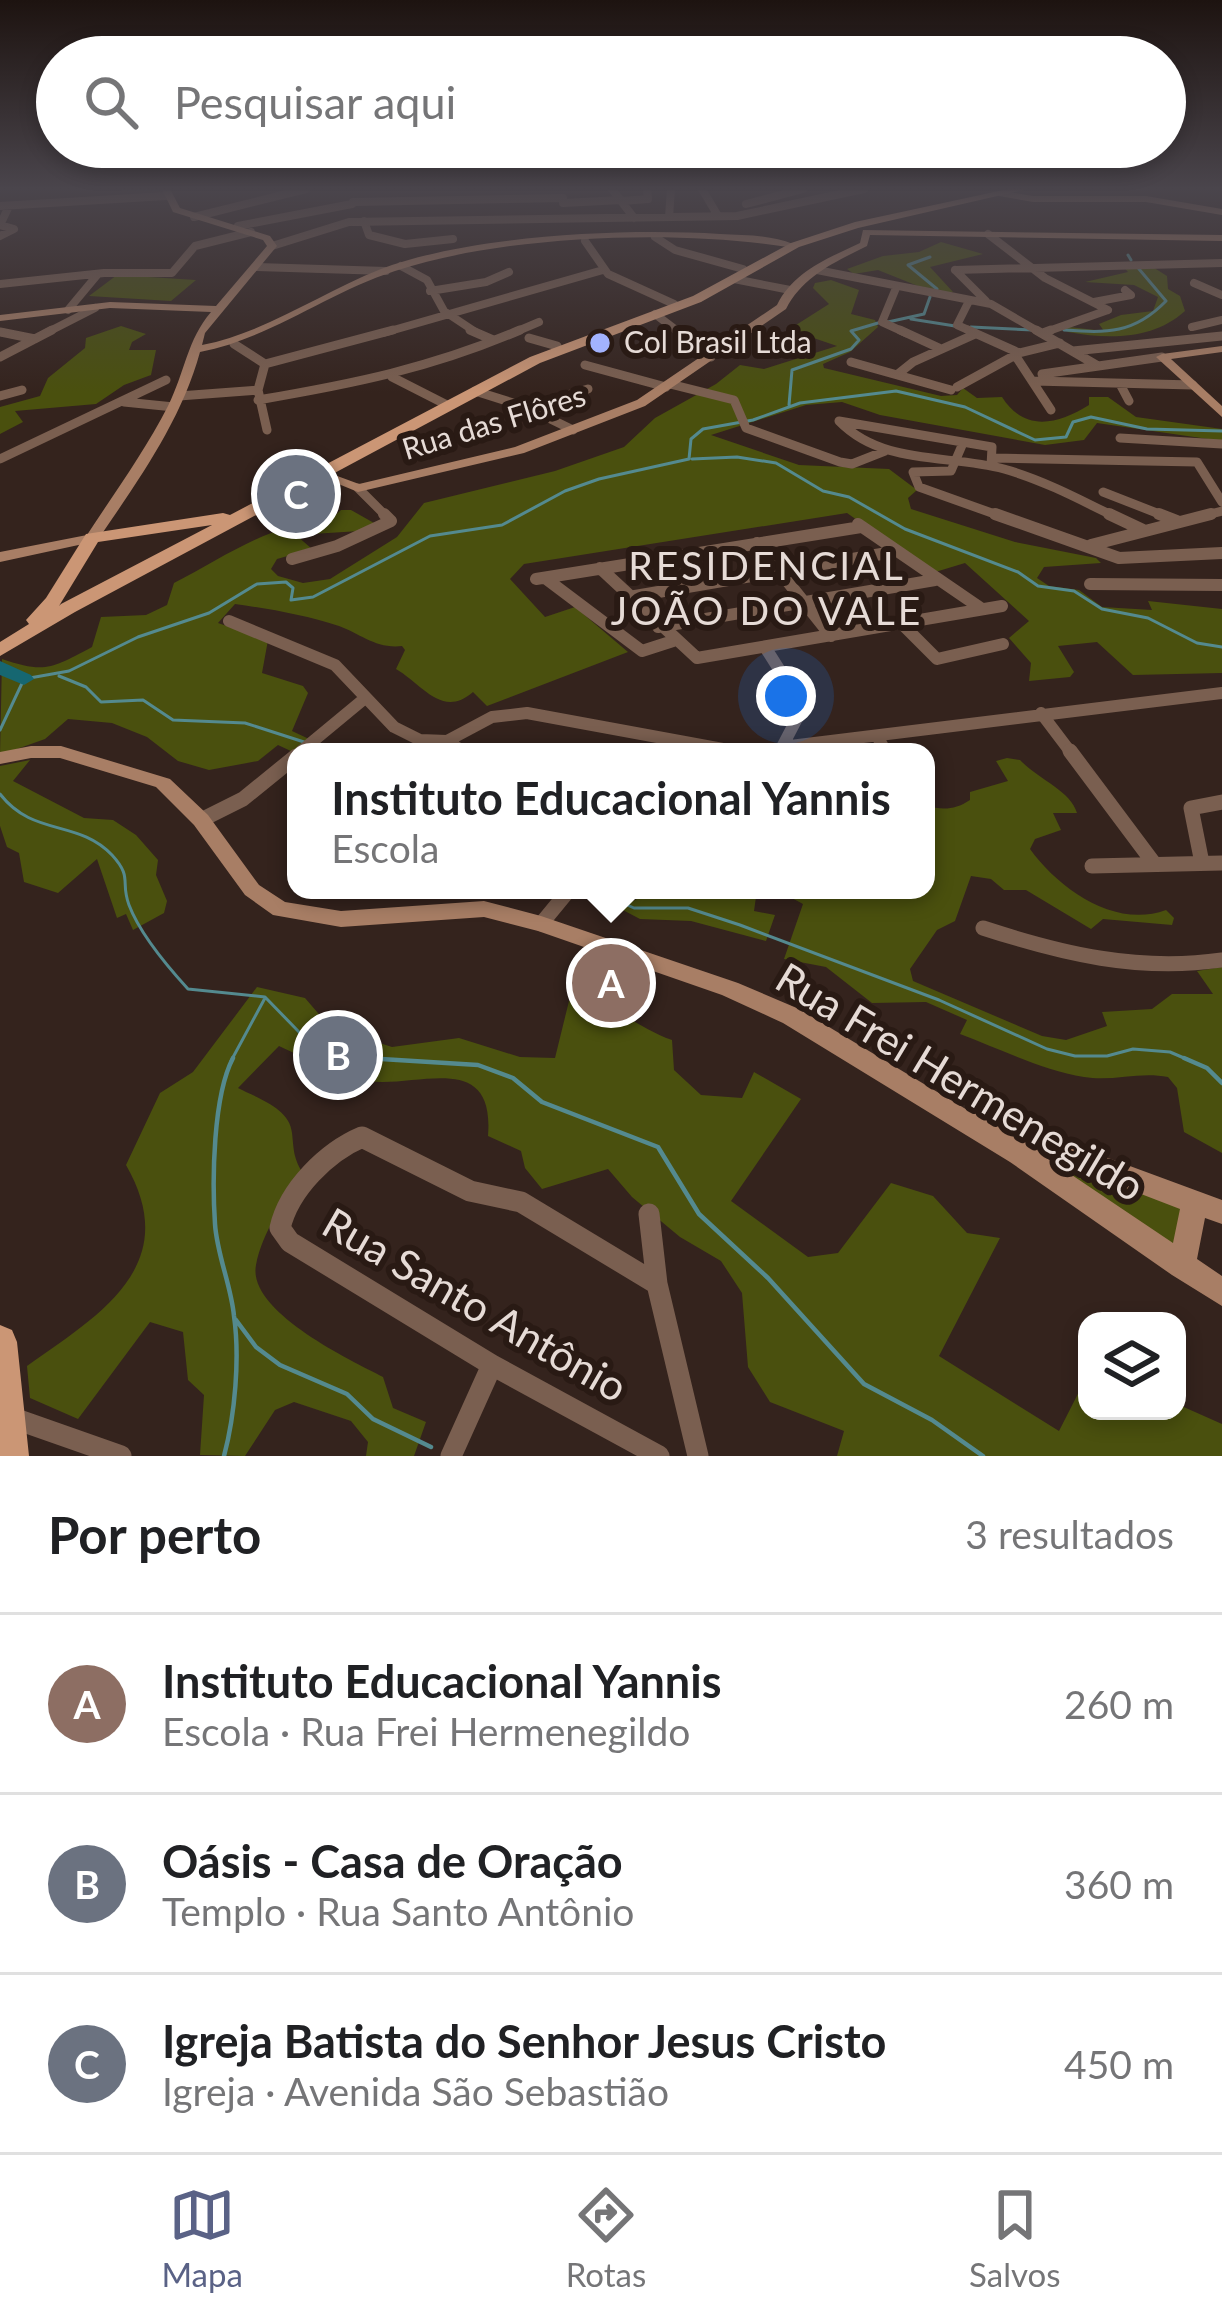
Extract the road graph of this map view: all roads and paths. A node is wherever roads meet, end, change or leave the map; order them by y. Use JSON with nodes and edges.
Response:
{"nodes":[{"id":1,"x":186,"y":257,"type":"edge"},
{"id":2,"x":264,"y":257,"type":"edge"},
{"id":3,"x":438,"y":257,"type":"edge"},
{"id":4,"x":595,"y":257,"type":"edge"},
{"id":5,"x":695,"y":257,"type":"edge"},
{"id":6,"x":767,"y":257,"type":"edge"},
{"id":7,"x":772,"y":257,"type":"edge"},
{"id":8,"x":841,"y":257,"type":"edge"},
{"id":9,"x":1017,"y":257,"type":"edge"},
{"id":10,"x":1222,"y":263,"type":"edge"},
{"id":11,"x":1027,"y":265,"type":"junction"},
{"id":12,"x":401,"y":266,"type":"junction"},
{"id":13,"x":257,"y":267,"type":"junction"},
{"id":14,"x":817,"y":270,"type":"junction"},
{"id":15,"x":386,"y":271,"type":"junction"},
{"id":16,"x":603,"y":271,"type":"junction"},
{"id":17,"x":509,"y":272,"type":"dead end"},
{"id":18,"x":98,"y":274,"type":"junction"},
{"id":19,"x":739,"y":274,"type":"junction"},
{"id":20,"x":0,"y":284,"type":"edge"},
{"id":21,"x":1198,"y":285,"type":"dead end"},
{"id":22,"x":896,"y":288,"type":"junction"},
{"id":23,"x":790,"y":290,"type":"junction"},
{"id":24,"x":1125,"y":290,"type":"dead end"},
{"id":25,"x":430,"y":291,"type":"junction"},
{"id":26,"x":1222,"y":291,"type":"edge"},
{"id":27,"x":969,"y":301,"type":"junction"},
{"id":28,"x":1094,"y":302,"type":"junction"},
{"id":29,"x":674,"y":304,"type":"junction"},
{"id":30,"x":991,"y":304,"type":"junction"},
{"id":31,"x":95,"y":308,"type":"junction"},
{"id":32,"x":220,"y":308,"type":"junction"},
{"id":33,"x":68,"y":310,"type":"junction"},
{"id":34,"x":446,"y":313,"type":"junction"},
{"id":35,"x":655,"y":314,"type":"junction"},
{"id":36,"x":0,"y":318,"type":"edge"},
{"id":37,"x":1222,"y":320,"type":"edge"},
{"id":38,"x":539,"y":322,"type":"dead end"},
{"id":39,"x":0,"y":332,"type":"edge"},
{"id":40,"x":1043,"y":333,"type":"junction"},
{"id":41,"x":973,"y":334,"type":"junction"},
{"id":42,"x":1217,"y":336,"type":"edge"},
{"id":43,"x":529,"y":338,"type":"dead end"},
{"id":44,"x":35,"y":339,"type":"junction"},
{"id":45,"x":493,"y":340,"type":"junction"},
{"id":46,"x":1146,"y":342,"type":"junction"},
{"id":47,"x":1060,"y":343,"type":"junction"},
{"id":48,"x":234,"y":344,"type":"junction"},
{"id":49,"x":557,"y":346,"type":"junction"},
{"id":50,"x":939,"y":348,"type":"junction"},
{"id":51,"x":1222,"y":349,"type":"edge"},
{"id":52,"x":195,"y":350,"type":"junction"},
{"id":53,"x":1073,"y":351,"type":"junction"},
{"id":54,"x":1017,"y":354,"type":"junction"},
{"id":55,"x":0,"y":357,"type":"edge"},
{"id":56,"x":711,"y":357,"type":"junction"},
{"id":57,"x":1162,"y":357,"type":"junction"},
{"id":58,"x":851,"y":362,"type":"dead end"},
{"id":59,"x":265,"y":364,"type":"junction"},
{"id":60,"x":585,"y":365,"type":"dead end"},
{"id":61,"x":1098,"y":366,"type":"junction"},
{"id":62,"x":898,"y":374,"type":"junction"},
{"id":63,"x":392,"y":377,"type":"junction"},
{"id":64,"x":1032,"y":378,"type":"junction"},
{"id":65,"x":166,"y":380,"type":"dead end"},
{"id":66,"x":1120,"y":384,"type":"junction"},
{"id":67,"x":1193,"y":385,"type":"junction"},
{"id":68,"x":668,"y":386,"type":"junction"},
{"id":69,"x":588,"y":389,"type":"dead end"},
{"id":70,"x":22,"y":390,"type":"dead end"},
{"id":71,"x":476,"y":391,"type":"junction"},
{"id":72,"x":0,"y":395,"type":"edge"},
{"id":73,"x":258,"y":395,"type":"junction"},
{"id":74,"x":1214,"y":398,"type":"edge"},
{"id":75,"x":124,"y":401,"type":"junction"},
{"id":76,"x":1129,"y":401,"type":"dead end"},
{"id":77,"x":177,"y":402,"type":"junction"},
{"id":78,"x":445,"y":404,"type":"junction"},
{"id":79,"x":526,"y":407,"type":"junction"},
{"id":80,"x":1051,"y":410,"type":"dead end"},
{"id":81,"x":1222,"y":413,"type":"edge"},
{"id":82,"x":267,"y":430,"type":"dead end"},
{"id":83,"x":573,"y":430,"type":"junction"},
{"id":84,"x":1120,"y":438,"type":"dead end"},
{"id":85,"x":964,"y":443,"type":"junction"},
{"id":86,"x":1222,"y":444,"type":"edge"},
{"id":87,"x":886,"y":451,"type":"junction"},
{"id":88,"x":0,"y":459,"type":"edge"},
{"id":89,"x":959,"y":460,"type":"junction"},
{"id":90,"x":993,"y":462,"type":"junction"},
{"id":91,"x":321,"y":474,"type":"junction"},
{"id":92,"x":358,"y":488,"type":"junction"},
{"id":93,"x":1103,"y":492,"type":"dead end"},
{"id":94,"x":1222,"y":502,"type":"edge"},
{"id":95,"x":1222,"y":511,"type":"edge"},
{"id":96,"x":1177,"y":521,"type":"junction"},
{"id":97,"x":201,"y":529,"type":"junction"},
{"id":98,"x":1143,"y":530,"type":"junction"},
{"id":99,"x":92,"y":538,"type":"junction"},
{"id":100,"x":757,"y":543,"type":"junction"},
{"id":101,"x":1091,"y":545,"type":"junction"},
{"id":102,"x":893,"y":552,"type":"junction"},
{"id":103,"x":1222,"y":553,"type":"edge"},
{"id":104,"x":0,"y":557,"type":"edge"},
{"id":105,"x":292,"y":559,"type":"dead end"},
{"id":106,"x":600,"y":568,"type":"junction"},
{"id":107,"x":780,"y":572,"type":"junction"},
{"id":108,"x":935,"y":580,"type":"junction"},
{"id":109,"x":1090,"y":584,"type":"dead end"},
{"id":110,"x":1222,"y":585,"type":"edge"},
{"id":111,"x":629,"y":597,"type":"junction"},
{"id":112,"x":805,"y":603,"type":"junction"},
{"id":113,"x":60,"y":604,"type":"junction"},
{"id":114,"x":1002,"y":606,"type":"dead end"},
{"id":115,"x":982,"y":609,"type":"junction"},
{"id":116,"x":230,"y":621,"type":"dead end"},
{"id":117,"x":901,"y":623,"type":"junction"},
{"id":118,"x":658,"y":627,"type":"junction"},
{"id":119,"x":831,"y":636,"type":"junction"},
{"id":120,"x":674,"y":641,"type":"junction"},
{"id":121,"x":1003,"y":644,"type":"dead end"},
{"id":122,"x":765,"y":647,"type":"junction"},
{"id":123,"x":0,"y":650,"type":"edge"},
{"id":124,"x":1222,"y":692,"type":"edge"},
{"id":125,"x":364,"y":699,"type":"junction"},
{"id":126,"x":1033,"y":717,"type":"junction"},
{"id":127,"x":877,"y":736,"type":"junction"},
{"id":128,"x":447,"y":741,"type":"junction"},
{"id":129,"x":311,"y":743,"type":"edge"},
{"id":130,"x":450,"y":743,"type":"edge"},
{"id":131,"x":690,"y":743,"type":"edge"},
{"id":132,"x":784,"y":743,"type":"edge"},
{"id":133,"x":828,"y":743,"type":"edge"},
{"id":134,"x":881,"y":743,"type":"edge"},
{"id":135,"x":2,"y":758,"type":"edge"},
{"id":136,"x":287,"y":763,"type":"edge"},
{"id":137,"x":1222,"y":802,"type":"edge"},
{"id":138,"x":201,"y":820,"type":"junction"},
{"id":139,"x":1153,"y":862,"type":"junction"},
{"id":140,"x":1202,"y":862,"type":"junction"},
{"id":141,"x":1222,"y":863,"type":"edge"},
{"id":142,"x":1092,"y":866,"type":"dead end"},
{"id":143,"x":564,"y":899,"type":"edge"},
{"id":144,"x":982,"y":928,"type":"dead end"},
{"id":145,"x":548,"y":932,"type":"junction"},
{"id":146,"x":1222,"y":960,"type":"edge"},
{"id":147,"x":1029,"y":1149,"type":"junction"},
{"id":148,"x":1209,"y":1207,"type":"edge"},
{"id":149,"x":649,"y":1214,"type":"dead end"},
{"id":150,"x":1182,"y":1266,"type":"junction"},
{"id":151,"x":656,"y":1284,"type":"junction"},
{"id":152,"x":1222,"y":1292,"type":"edge"},
{"id":153,"x":0,"y":1342,"type":"edge"},
{"id":154,"x":492,"y":1365,"type":"junction"},
{"id":155,"x":23,"y":1423,"type":"junction"},
{"id":156,"x":11,"y":1454,"type":"edge"},
{"id":157,"x":122,"y":1456,"type":"edge"},
{"id":158,"x":451,"y":1456,"type":"edge"},
{"id":159,"x":659,"y":1456,"type":"edge"},
{"id":160,"x":698,"y":1456,"type":"edge"}],
"edges":[{"from":1,"to":18,"type":"street"},
{"from":2,"to":13,"type":"street"},
{"from":3,"to":12,"type":"street"},
{"from":4,"to":16,"type":"street"},
{"from":5,"to":19,"type":"street"},
{"from":6,"to":19,"type":"main road"},
{"from":7,"to":19,"type":"main road"},
{"from":8,"to":14,"type":"street","name":"Rua das Flôres"},
{"from":9,"to":11,"type":"street"},
{"from":10,"to":11,"type":"street"},
{"from":11,"to":28,"type":"street"},
{"from":11,"to":30,"type":"street"},
{"from":12,"to":15,"type":"street"},
{"from":12,"to":25,"type":"street"},
{"from":13,"to":15,"type":"street"},
{"from":13,"to":32,"type":"street"},
{"from":14,"to":22,"type":"street"},
{"from":14,"to":23,"type":"street","name":"Rua das Flôres"},
{"from":15,"to":48,"type":"street"},
{"from":16,"to":29,"type":"street"},
{"from":16,"to":34,"type":"street"},
{"from":17,"to":25,"type":"street"},
{"from":18,"to":20,"type":"street"},
{"from":18,"to":33,"type":"street"},
{"from":19,"to":23,"type":"street"},
{"from":19,"to":29,"type":"main road"},
{"from":19,"to":35,"type":"main road"},
{"from":21,"to":26,"type":"street"},
{"from":22,"to":27,"type":"street"},
{"from":22,"to":50,"type":"street"},
{"from":23,"to":56,"type":"street","name":"Rua das Flôres"},
{"from":24,"to":28,"type":"street"},
{"from":25,"to":34,"type":"street"},
{"from":27,"to":30,"type":"street"},
{"from":27,"to":41,"type":"street"},
{"from":28,"to":40,"type":"street"},
{"from":29,"to":49,"type":"main road"},
{"from":30,"to":40,"type":"street"},
{"from":31,"to":32,"type":"street"},
{"from":31,"to":33,"type":"street"},
{"from":31,"to":44,"type":"street"},
{"from":32,"to":52,"type":"street"},
{"from":33,"to":36,"type":"street"},
{"from":34,"to":45,"type":"street"},
{"from":34,"to":59,"type":"street"},
{"from":35,"to":56,"type":"street"},
{"from":35,"to":71,"type":"main road"},
{"from":37,"to":42,"type":"street"},
{"from":38,"to":45,"type":"street"},
{"from":39,"to":44,"type":"street"},
{"from":40,"to":47,"type":"street"},
{"from":41,"to":50,"type":"street"},
{"from":41,"to":54,"type":"street"},
{"from":42,"to":46,"type":"street"},
{"from":43,"to":49,"type":"street"},
{"from":44,"to":55,"type":"street"},
{"from":45,"to":63,"type":"street"},
{"from":46,"to":53,"type":"street"},
{"from":46,"to":57,"type":"street"},
{"from":47,"to":53,"type":"street"},
{"from":47,"to":54,"type":"street"},
{"from":48,"to":52,"type":"street"},
{"from":48,"to":59,"type":"street"},
{"from":49,"to":78,"type":"main road"},
{"from":50,"to":62,"type":"street"},
{"from":51,"to":57,"type":"street"},
{"from":52,"to":77,"type":"street"},
{"from":53,"to":61,"type":"street"},
{"from":54,"to":62,"type":"street"},
{"from":54,"to":64,"type":"street"},
{"from":56,"to":68,"type":"street","name":"Rua das Flôres"},
{"from":57,"to":61,"type":"street"},
{"from":57,"to":67,"type":"street"},
{"from":58,"to":62,"type":"street"},
{"from":59,"to":73,"type":"street"},
{"from":60,"to":68,"type":"street"},
{"from":61,"to":64,"type":"street"},
{"from":63,"to":73,"type":"street"},
{"from":63,"to":78,"type":"street"},
{"from":64,"to":66,"type":"street"},
{"from":64,"to":80,"type":"street"},
{"from":65,"to":75,"type":"street"},
{"from":66,"to":67,"type":"street"},
{"from":66,"to":76,"type":"street"},
{"from":67,"to":74,"type":"street"},
{"from":68,"to":83,"type":"street","name":"Rua das Flôres"},
{"from":68,"to":87,"type":"street"},
{"from":69,"to":79,"type":"street"},
{"from":70,"to":72,"type":"street"},
{"from":71,"to":79,"type":"street"},
{"from":71,"to":91,"type":"main road"},
{"from":73,"to":77,"type":"street"},
{"from":73,"to":82,"type":"street"},
{"from":74,"to":81,"type":"street"},
{"from":75,"to":77,"type":"street"},
{"from":75,"to":88,"type":"street"},
{"from":77,"to":99,"type":"street"},
{"from":78,"to":97,"type":"main road"},
{"from":79,"to":83,"type":"street"},
{"from":83,"to":92,"type":"street","name":"Rua das Flôres"},
{"from":84,"to":86,"type":"street"},
{"from":85,"to":87,"type":"street"},
{"from":85,"to":89,"type":"street"},
{"from":85,"to":90,"type":"street"},
{"from":87,"to":89,"type":"street"},
{"from":89,"to":90,"type":"street"},
{"from":89,"to":101,"type":"street"},
{"from":90,"to":94,"type":"street"},
{"from":90,"to":98,"type":"street"},
{"from":91,"to":92,"type":"street"},
{"from":91,"to":97,"type":"main road"},
{"from":92,"to":105,"type":"street"},
{"from":93,"to":96,"type":"street"},
{"from":95,"to":96,"type":"street"},
{"from":96,"to":98,"type":"street"},
{"from":97,"to":99,"type":"main road"},
{"from":97,"to":113,"type":"main road"},
{"from":98,"to":101,"type":"street"},
{"from":99,"to":104,"type":"street"},
{"from":99,"to":113,"type":"main road"},
{"from":100,"to":102,"type":"street"},
{"from":100,"to":106,"type":"street"},
{"from":100,"to":107,"type":"street"},
{"from":101,"to":103,"type":"street"},
{"from":102,"to":107,"type":"street"},
{"from":102,"to":108,"type":"street"},
{"from":106,"to":111,"type":"street"},
{"from":106,"to":120,"type":"street"},
{"from":107,"to":111,"type":"street"},
{"from":107,"to":112,"type":"street"},
{"from":108,"to":112,"type":"street"},
{"from":108,"to":115,"type":"street"},
{"from":109,"to":110,"type":"street"},
{"from":111,"to":118,"type":"street"},
{"from":112,"to":118,"type":"street"},
{"from":112,"to":119,"type":"street"},
{"from":113,"to":123,"type":"main road"},
{"from":114,"to":115,"type":"street"},
{"from":115,"to":117,"type":"street"},
{"from":116,"to":125,"type":"street"},
{"from":117,"to":119,"type":"street"},
{"from":117,"to":121,"type":"street"},
{"from":118,"to":120,"type":"street"},
{"from":119,"to":122,"type":"street"},
{"from":120,"to":122,"type":"street"},
{"from":122,"to":132,"type":"street"},
{"from":124,"to":126,"type":"street"},
{"from":125,"to":128,"type":"street"},
{"from":125,"to":129,"type":"street"},
{"from":126,"to":127,"type":"street"},
{"from":126,"to":139,"type":"street"},
{"from":127,"to":133,"type":"street"},
{"from":127,"to":134,"type":"street"},
{"from":128,"to":130,"type":"street"},
{"from":128,"to":131,"type":"street"},
{"from":135,"to":138,"type":"street","name":"Rua Frei Hermenegildo"},
{"from":136,"to":138,"type":"street"},
{"from":137,"to":140,"type":"street"},
{"from":138,"to":145,"type":"street","name":"Rua Frei Hermenegildo"},
{"from":139,"to":140,"type":"street"},
{"from":139,"to":142,"type":"street"},
{"from":140,"to":141,"type":"street"},
{"from":143,"to":145,"type":"street"},
{"from":144,"to":146,"type":"street"},
{"from":145,"to":147,"type":"street","name":"Rua Frei Hermenegildo"},
{"from":147,"to":148,"type":"street"},
{"from":147,"to":150,"type":"street","name":"Rua Frei Hermenegildo"},
{"from":148,"to":150,"type":"street"},
{"from":149,"to":151,"type":"street"},
{"from":150,"to":152,"type":"street","name":"Rua Frei Hermenegildo"},
{"from":151,"to":154,"type":"street","name":"Rua Santo Antônio"},
{"from":151,"to":160,"type":"street"},
{"from":153,"to":155,"type":"main road"},
{"from":154,"to":158,"type":"street"},
{"from":154,"to":159,"type":"street","name":"Rua Santo Antônio"},
{"from":155,"to":156,"type":"main road"},
{"from":155,"to":157,"type":"street"}]}
